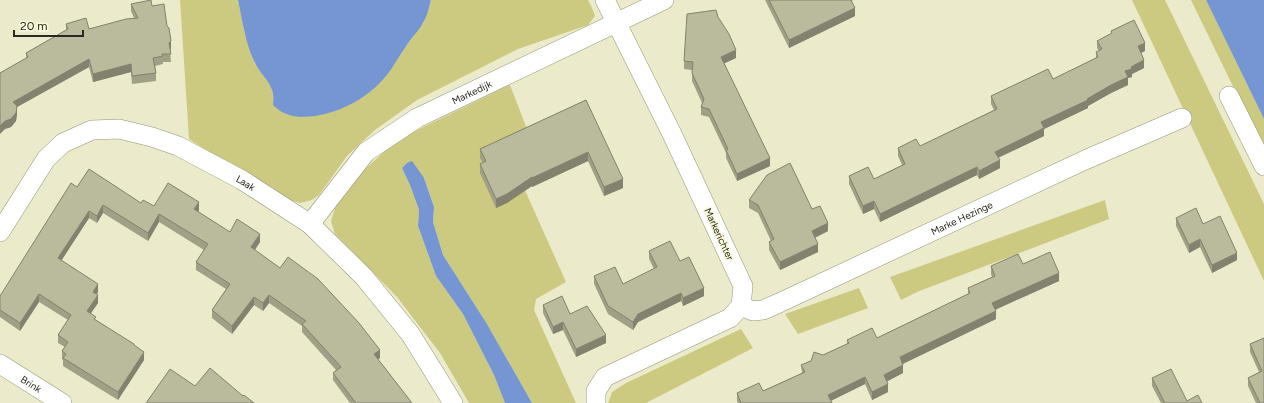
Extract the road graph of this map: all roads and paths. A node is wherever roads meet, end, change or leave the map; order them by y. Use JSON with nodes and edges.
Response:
{"nodes":[{"id":1,"x":605,"y":0,"type":"edge"},
{"id":2,"x":664,"y":0,"type":"edge"},
{"id":3,"x":617,"y":22,"type":"junction"},
{"id":4,"x":1229,"y":96,"type":"dead end"},
{"id":5,"x":1182,"y":118,"type":"dead end"},
{"id":6,"x":1264,"y":166,"type":"edge"},
{"id":7,"x":310,"y":224,"type":"junction"},
{"id":8,"x":0,"y":232,"type":"edge"},
{"id":9,"x":741,"y":306,"type":"junction"},
{"id":10,"x":0,"y":364,"type":"edge"},
{"id":11,"x":62,"y":403,"type":"edge"},
{"id":12,"x":453,"y":403,"type":"edge"},
{"id":13,"x":596,"y":403,"type":"edge"}],
"edges":[{"from":1,"to":3,"type":"street","name":"Markerichter"},
{"from":2,"to":3,"type":"street","name":"Markedijk"},
{"from":3,"to":7,"type":"street","name":"Markedijk"},
{"from":3,"to":9,"type":"street","name":"Markerichter"},
{"from":4,"to":6,"type":"street"},
{"from":5,"to":9,"type":"street","name":"Marke Hezinge"},
{"from":7,"to":8,"type":"street","name":"Laak"},
{"from":7,"to":12,"type":"street","name":"Laak"},
{"from":9,"to":13,"type":"street"},
{"from":10,"to":11,"type":"street","name":"Brink"}]}
